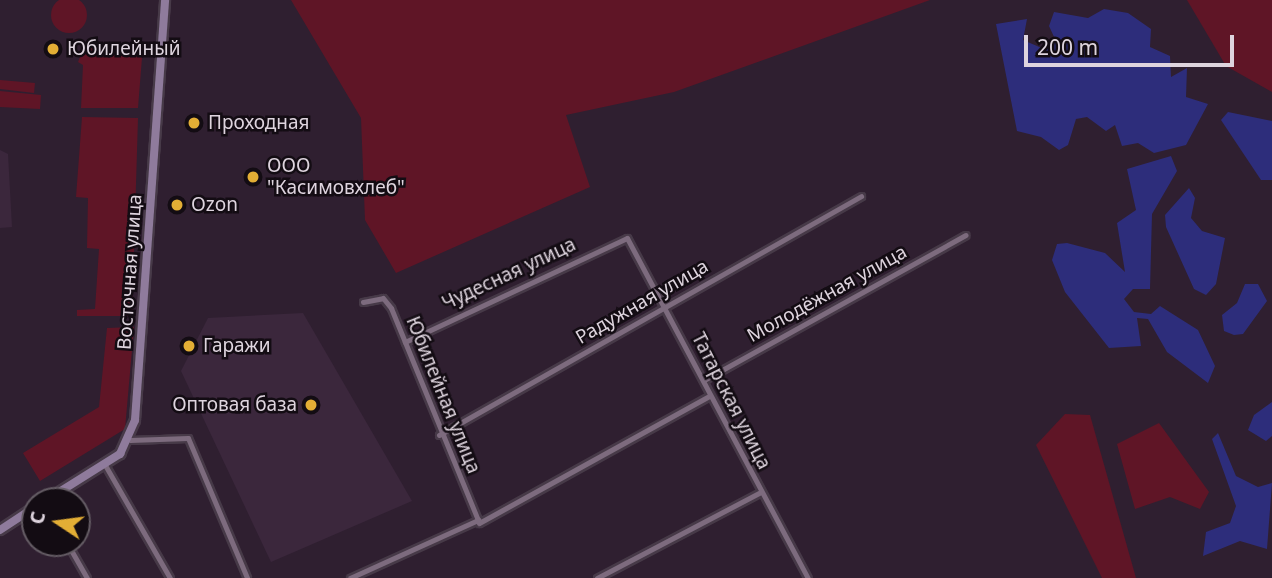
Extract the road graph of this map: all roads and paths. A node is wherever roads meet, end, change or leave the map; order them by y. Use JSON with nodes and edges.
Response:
{"nodes":[{"id":1,"x":165,"y":0,"type":"edge"},
{"id":2,"x":862,"y":195,"type":"dead end"},
{"id":3,"x":966,"y":235,"type":"dead end"},
{"id":4,"x":627,"y":238,"type":"joint"},
{"id":5,"x":363,"y":302,"type":"dead end"},
{"id":6,"x":665,"y":307,"type":"junction"},
{"id":7,"x":405,"y":341,"type":"junction"},
{"id":8,"x":704,"y":380,"type":"junction"},
{"id":9,"x":709,"y":396,"type":"junction"},
{"id":10,"x":439,"y":435,"type":"junction"},
{"id":11,"x":130,"y":440,"type":"junction"},
{"id":12,"x":105,"y":465,"type":"junction"},
{"id":13,"x":68,"y":487,"type":"edge"},
{"id":14,"x":761,"y":492,"type":"junction"},
{"id":15,"x":21,"y":517,"type":"edge"},
{"id":16,"x":478,"y":521,"type":"junction"},
{"id":17,"x":0,"y":530,"type":"edge"},
{"id":18,"x":75,"y":557,"type":"edge"},
{"id":19,"x":87,"y":578,"type":"edge"},
{"id":20,"x":170,"y":578,"type":"edge"},
{"id":21,"x":247,"y":578,"type":"edge"},
{"id":22,"x":350,"y":578,"type":"edge"},
{"id":23,"x":597,"y":578,"type":"edge"},
{"id":24,"x":808,"y":578,"type":"edge"}],
"edges":[{"from":1,"to":11,"type":"main road","name":"Восточная улица"},
{"from":2,"to":6,"type":"street","name":"Радужная улица"},
{"from":3,"to":8,"type":"street","name":"Молодёжная улица"},
{"from":4,"to":6,"type":"street","name":"Татарская улица"},
{"from":4,"to":7,"type":"street","name":"Чудесная улица"},
{"from":5,"to":7,"type":"street","name":"Юбилейная улица"},
{"from":6,"to":8,"type":"street","name":"Татарская улица"},
{"from":6,"to":10,"type":"street","name":"Радужная улица"},
{"from":7,"to":10,"type":"street","name":"Юбилейная улица"},
{"from":8,"to":9,"type":"street","name":"Татарская улица"},
{"from":9,"to":14,"type":"street","name":"Татарская улица"},
{"from":9,"to":16,"type":"street"},
{"from":10,"to":16,"type":"street","name":"Юбилейная улица"},
{"from":11,"to":12,"type":"main road"},
{"from":11,"to":21,"type":"street"},
{"from":12,"to":13,"type":"main road"},
{"from":12,"to":20,"type":"street"},
{"from":14,"to":23,"type":"street"},
{"from":14,"to":24,"type":"street","name":"Татарская улица"},
{"from":15,"to":17,"type":"main road"},
{"from":16,"to":22,"type":"street"},
{"from":18,"to":19,"type":"street"}]}
